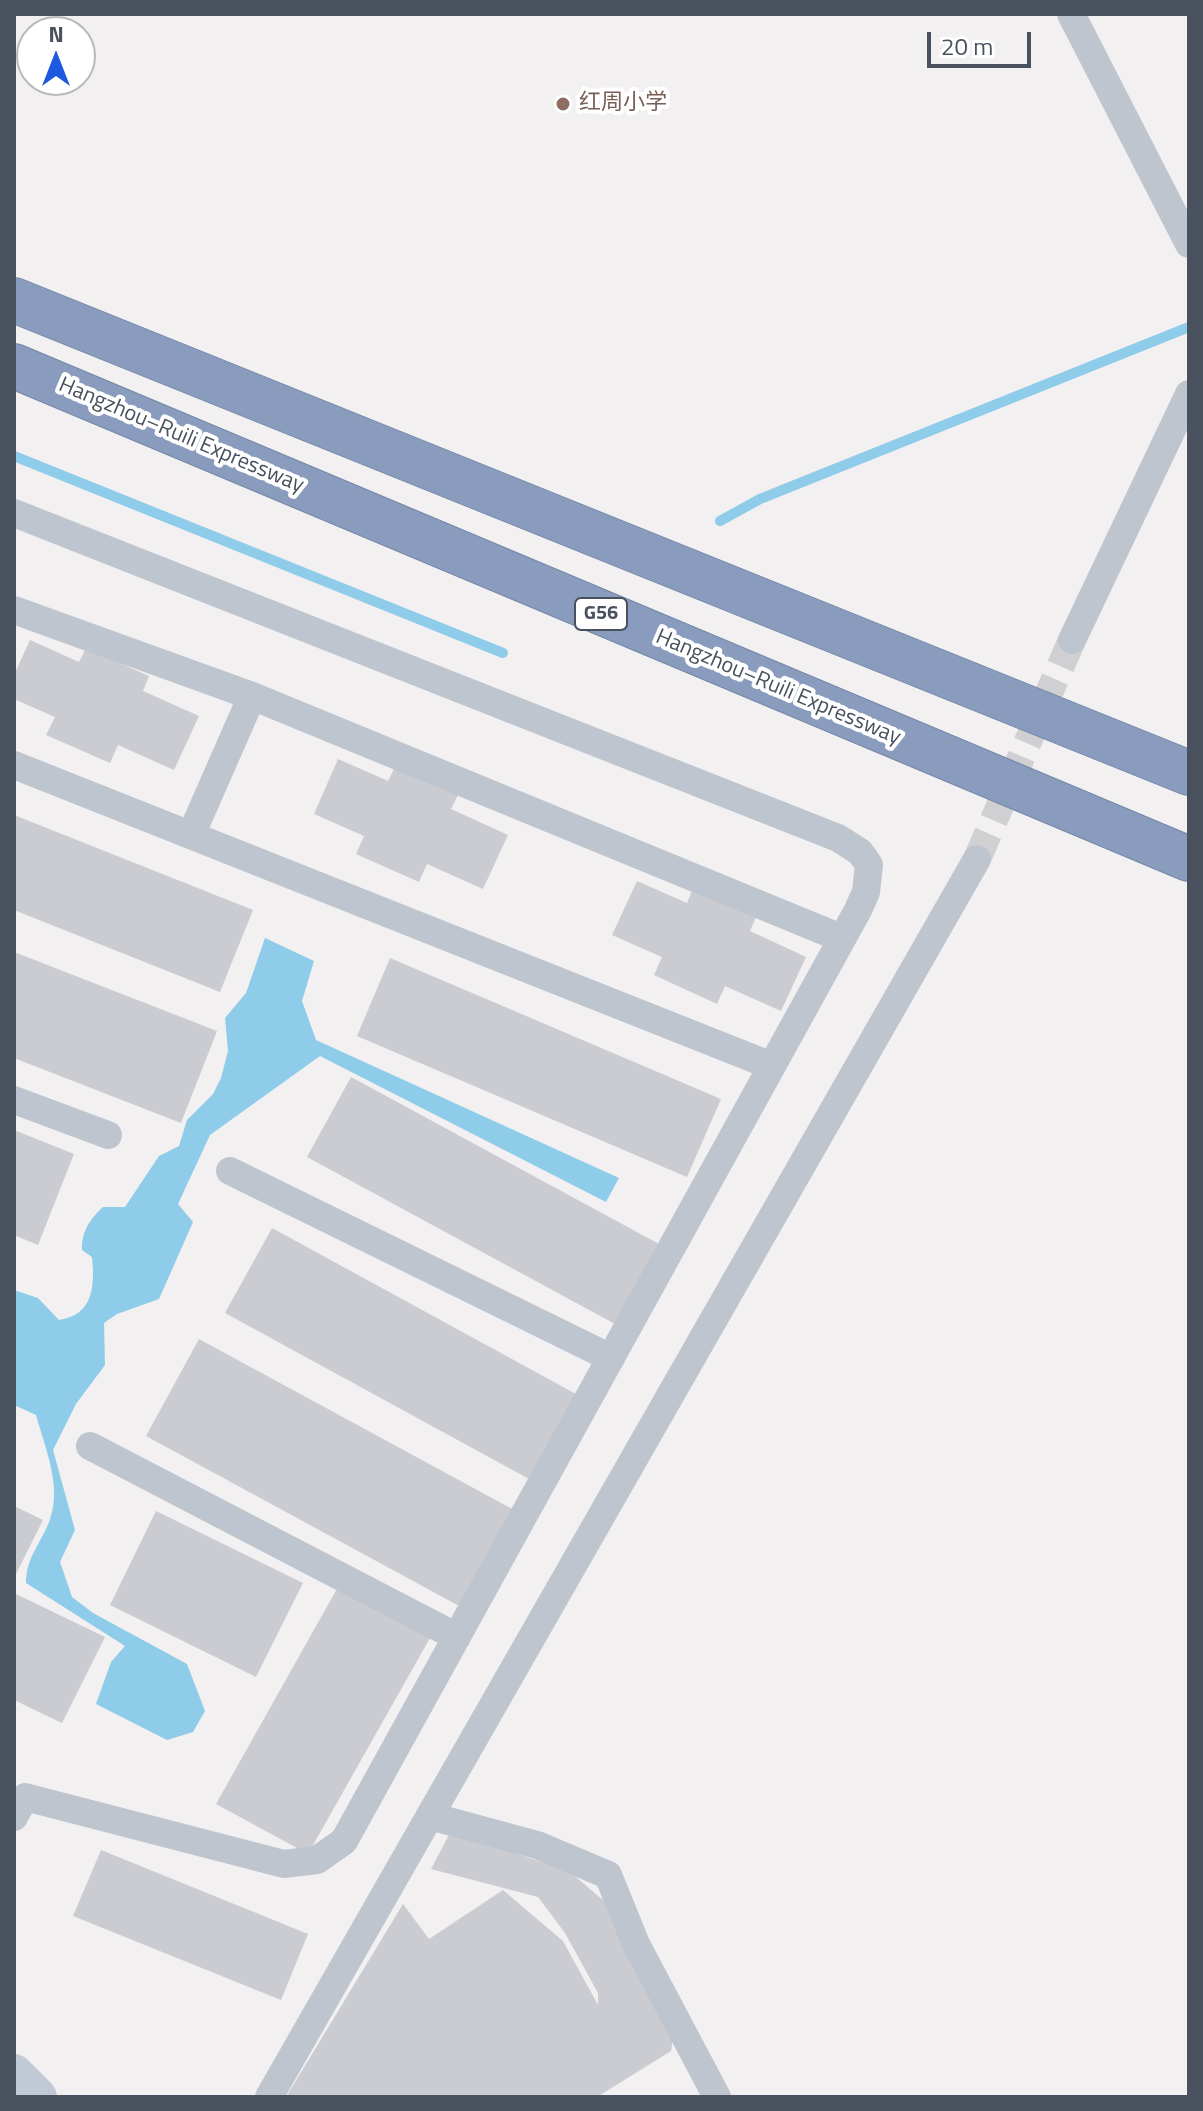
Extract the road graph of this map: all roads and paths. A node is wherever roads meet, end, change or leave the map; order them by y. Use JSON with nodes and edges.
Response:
{"nodes":[{"id":1,"x":1071,"y":14,"type":"edge"},
{"id":2,"x":1189,"y":244,"type":"edge"},
{"id":3,"x":14,"y":300,"type":"edge"},
{"id":4,"x":14,"y":366,"type":"edge"},
{"id":5,"x":1189,"y":394,"type":"edge"},
{"id":6,"x":14,"y":513,"type":"edge"},
{"id":7,"x":14,"y":610,"type":"edge"},
{"id":8,"x":1072,"y":640,"type":"tunnel mouth"},
{"id":9,"x":252,"y":696,"type":"junction"},
{"id":10,"x":14,"y":765,"type":"edge"},
{"id":11,"x":1189,"y":773,"type":"edge"},
{"id":12,"x":191,"y":835,"type":"junction"},
{"id":13,"x":977,"y":859,"type":"tunnel mouth"},
{"id":14,"x":1189,"y":859,"type":"edge"},
{"id":15,"x":841,"y":938,"type":"junction"},
{"id":16,"x":772,"y":1066,"type":"junction"},
{"id":17,"x":14,"y":1100,"type":"edge"},
{"id":18,"x":108,"y":1135,"type":"dead end"},
{"id":19,"x":230,"y":1171,"type":"dead end"},
{"id":20,"x":611,"y":1358,"type":"junction"},
{"id":21,"x":90,"y":1446,"type":"dead end"},
{"id":22,"x":457,"y":1637,"type":"junction"},
{"id":23,"x":430,"y":1816,"type":"junction"},
{"id":24,"x":14,"y":1817,"type":"edge"},
{"id":25,"x":14,"y":2073,"type":"edge"},
{"id":26,"x":38,"y":2097,"type":"edge"},
{"id":27,"x":269,"y":2097,"type":"edge"},
{"id":28,"x":717,"y":2097,"type":"edge"}],
"edges":[{"from":1,"to":2,"type":"street"},
{"from":3,"to":11,"type":"highway"},
{"from":4,"to":14,"type":"highway","name":"Hangzhou–Ruili Expressway","number":"G56"},
{"from":5,"to":8,"type":"street"},
{"from":6,"to":15,"type":"street"},
{"from":7,"to":9,"type":"street"},
{"from":9,"to":12,"type":"street"},
{"from":9,"to":15,"type":"street"},
{"from":10,"to":12,"type":"street"},
{"from":12,"to":16,"type":"street"},
{"from":13,"to":23,"type":"street"},
{"from":15,"to":16,"type":"street"},
{"from":16,"to":20,"type":"street"},
{"from":17,"to":18,"type":"street"},
{"from":19,"to":20,"type":"street"},
{"from":20,"to":22,"type":"street"},
{"from":21,"to":22,"type":"street"},
{"from":22,"to":24,"type":"street"},
{"from":23,"to":27,"type":"street"},
{"from":23,"to":28,"type":"street"},
{"from":25,"to":26,"type":"main road"}]}
